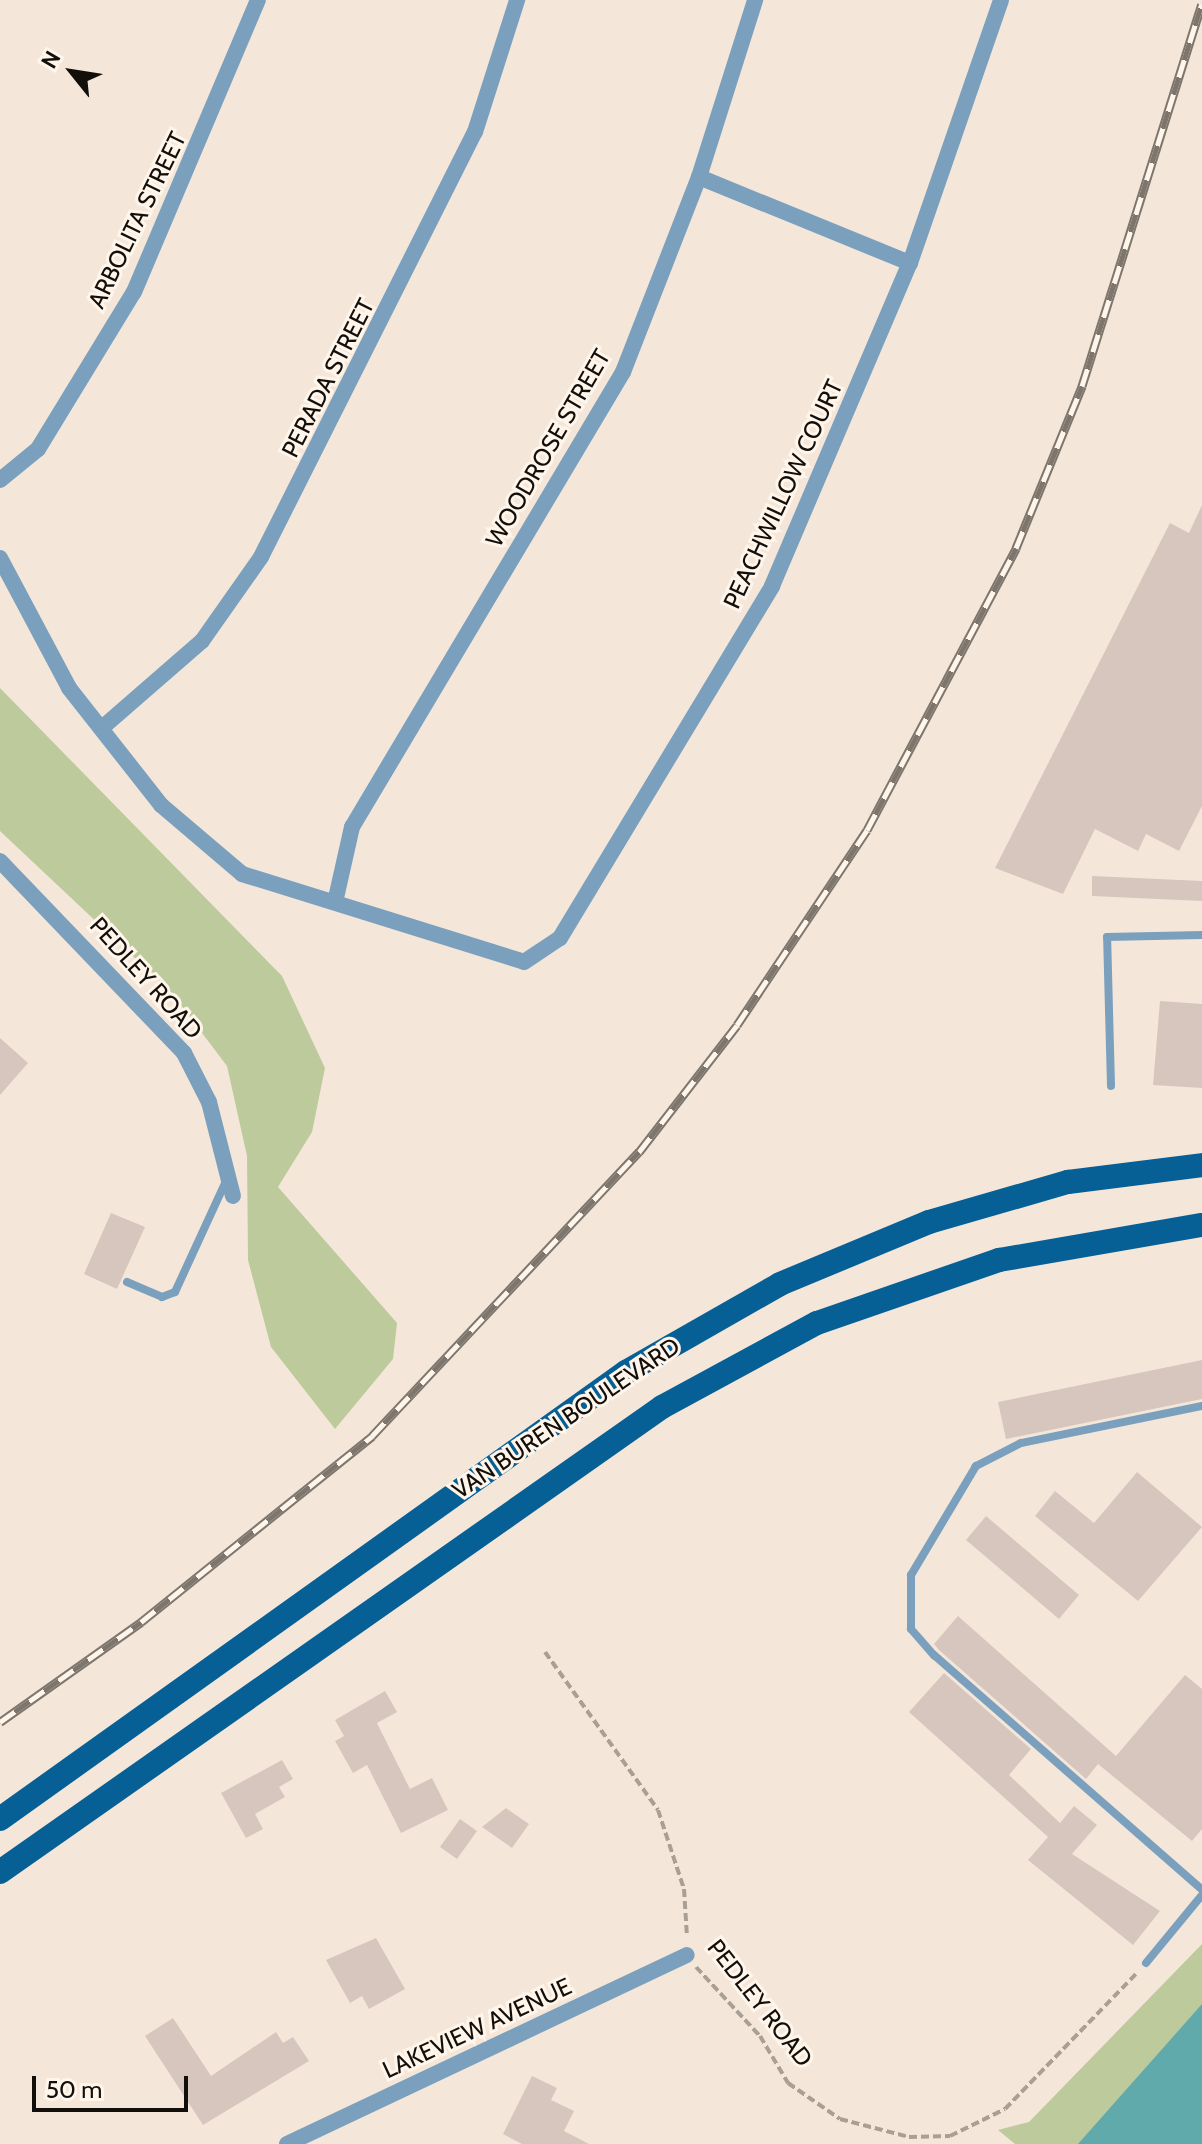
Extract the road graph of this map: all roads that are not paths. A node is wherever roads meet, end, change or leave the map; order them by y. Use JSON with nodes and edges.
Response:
{"nodes":[{"id":1,"x":258,"y":0,"type":"edge"},
{"id":2,"x":517,"y":0,"type":"edge"},
{"id":3,"x":755,"y":0,"type":"edge"},
{"id":4,"x":1001,"y":0,"type":"edge"},
{"id":5,"x":699,"y":177,"type":"junction"},
{"id":6,"x":910,"y":263,"type":"junction"},
{"id":7,"x":0,"y":480,"type":"edge"},
{"id":8,"x":0,"y":558,"type":"edge"},
{"id":9,"x":103,"y":727,"type":"junction"},
{"id":10,"x":0,"y":861,"type":"edge"},
{"id":11,"x":336,"y":898,"type":"junction"},
{"id":12,"x":1202,"y":935,"type":"edge"},
{"id":13,"x":1111,"y":1086,"type":"dead end"},
{"id":14,"x":1202,"y":1165,"type":"edge"},
{"id":15,"x":228,"y":1177,"type":"junction"},
{"id":16,"x":233,"y":1196,"type":"dead end"},
{"id":17,"x":1202,"y":1225,"type":"edge"},
{"id":18,"x":127,"y":1282,"type":"dead end"},
{"id":19,"x":1202,"y":1406,"type":"edge"},
{"id":20,"x":0,"y":1819,"type":"edge"},
{"id":21,"x":0,"y":1872,"type":"edge"},
{"id":22,"x":1202,"y":1893,"type":"edge"},
{"id":23,"x":687,"y":1955,"type":"road end"},
{"id":24,"x":1146,"y":1963,"type":"road end"},
{"id":25,"x":287,"y":2144,"type":"edge"}],
"edges":[{"from":1,"to":7,"type":"street","name":"ARBOLITA STREET"},
{"from":2,"to":9,"type":"street","name":"PERADA STREET"},
{"from":3,"to":5,"type":"street","name":"WOODROSE STREET"},
{"from":4,"to":6,"type":"street","name":"PEACHWILLOW COURT"},
{"from":5,"to":6,"type":"street"},
{"from":5,"to":11,"type":"street","name":"WOODROSE STREET"},
{"from":6,"to":11,"type":"street","name":"PEACHWILLOW COURT"},
{"from":8,"to":9,"type":"street"},
{"from":9,"to":11,"type":"street"},
{"from":10,"to":15,"type":"street","name":"PEDLEY ROAD"},
{"from":12,"to":13,"type":"lane"},
{"from":14,"to":20,"type":"main road","name":"VAN BUREN BOULEVARD"},
{"from":15,"to":16,"type":"street","name":"PEDLEY ROAD"},
{"from":15,"to":18,"type":"lane"},
{"from":17,"to":21,"type":"main road","name":"VAN BUREN BOULEVARD"},
{"from":19,"to":22,"type":"lane"},
{"from":22,"to":24,"type":"lane"},
{"from":23,"to":25,"type":"street","name":"LAKEVIEW AVENUE"}]}
